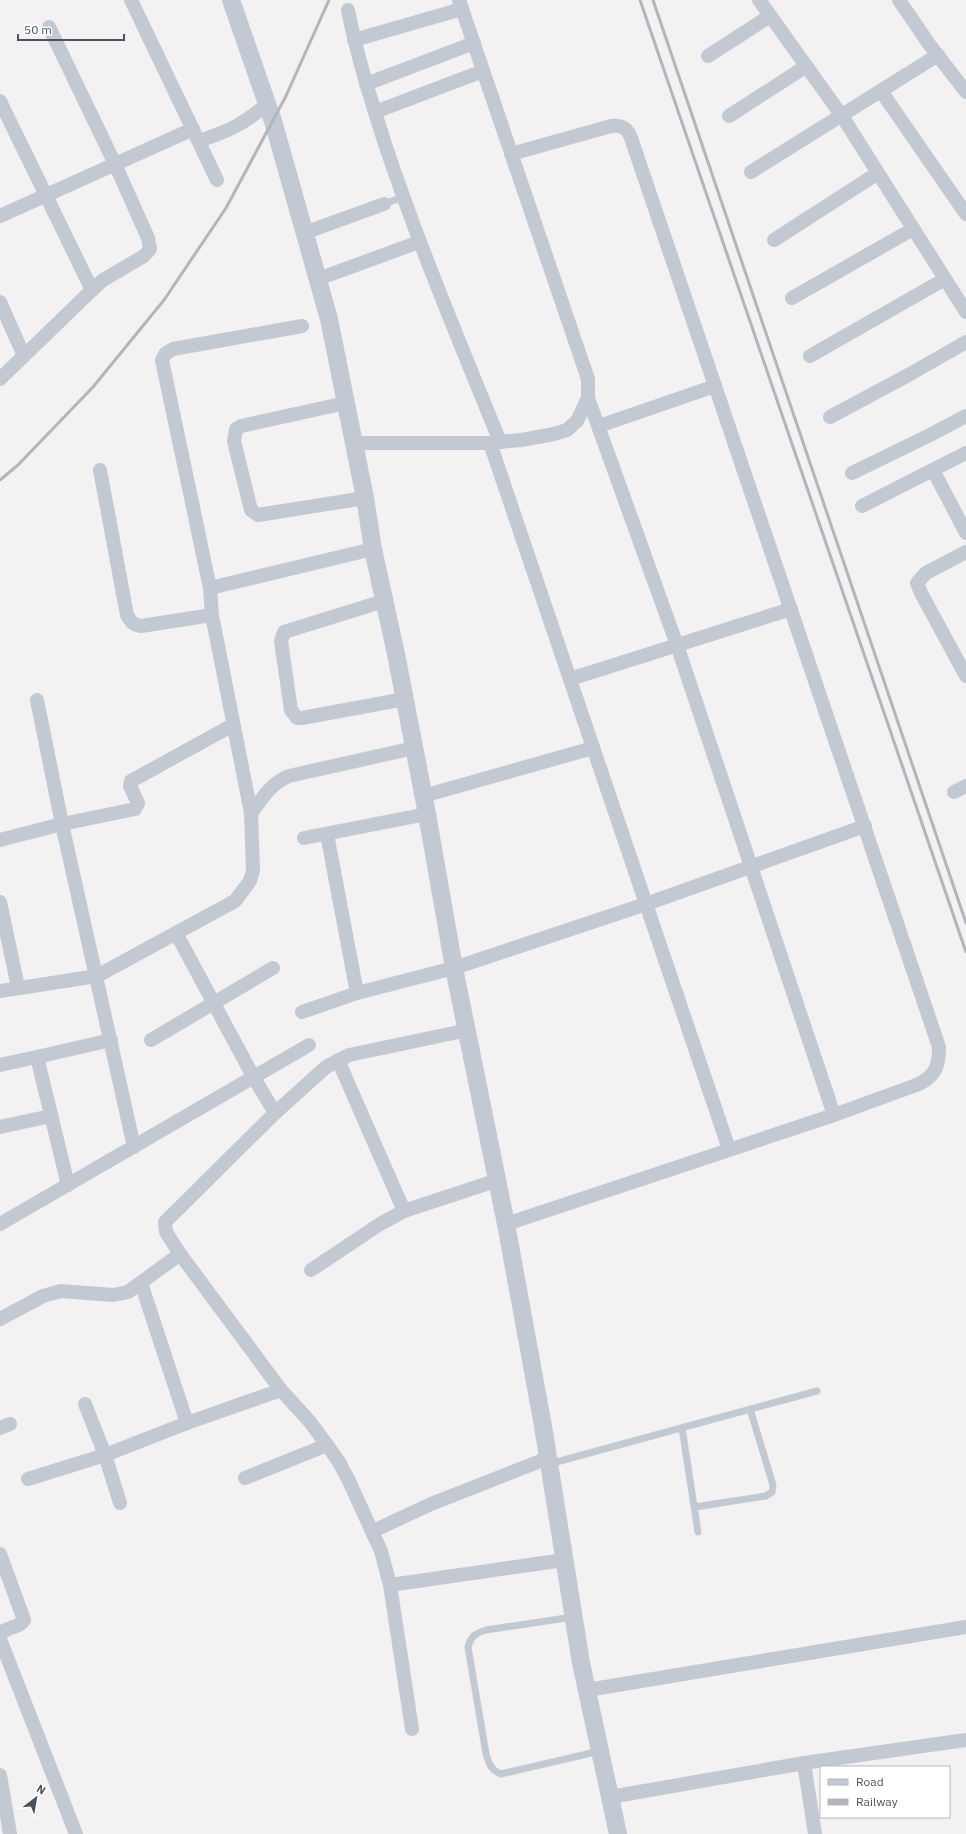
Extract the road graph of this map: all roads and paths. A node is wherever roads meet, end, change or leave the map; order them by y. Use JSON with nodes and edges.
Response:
{"nodes":[{"id":1,"x":131,"y":0,"type":"edge"},
{"id":2,"x":231,"y":0,"type":"edge"},
{"id":3,"x":759,"y":0,"type":"edge"},
{"id":4,"x":899,"y":0,"type":"edge"},
{"id":5,"x":461,"y":4,"type":"edge"},
{"id":6,"x":348,"y":10,"type":"dead end"},
{"id":7,"x":770,"y":16,"type":"junction"},
{"id":8,"x":49,"y":27,"type":"dead end"},
{"id":9,"x":354,"y":40,"type":"junction"},
{"id":10,"x":474,"y":43,"type":"junction"},
{"id":11,"x":938,"y":55,"type":"junction"},
{"id":12,"x":708,"y":56,"type":"dead end"},
{"id":13,"x":805,"y":67,"type":"junction"},
{"id":14,"x":483,"y":71,"type":"junction"},
{"id":15,"x":366,"y":84,"type":"junction"},
{"id":16,"x":881,"y":91,"type":"junction"},
{"id":17,"x":966,"y":92,"type":"edge"},
{"id":18,"x":0,"y":101,"type":"edge"},
{"id":19,"x":267,"y":104,"type":"junction"},
{"id":20,"x":375,"y":112,"type":"junction"},
{"id":21,"x":729,"y":116,"type":"dead end"},
{"id":22,"x":842,"y":116,"type":"junction"},
{"id":23,"x":196,"y":135,"type":"junction"},
{"id":24,"x":511,"y":154,"type":"junction"},
{"id":25,"x":115,"y":164,"type":"junction"},
{"id":26,"x":751,"y":172,"type":"dead end"},
{"id":27,"x":878,"y":173,"type":"junction"},
{"id":28,"x":217,"y":180,"type":"dead end"},
{"id":29,"x":46,"y":195,"type":"junction"},
{"id":30,"x":403,"y":197,"type":"junction"},
{"id":31,"x":384,"y":204,"type":"joint"},
{"id":32,"x":966,"y":214,"type":"edge"},
{"id":33,"x":0,"y":216,"type":"edge"},
{"id":34,"x":913,"y":229,"type":"junction"},
{"id":35,"x":304,"y":233,"type":"junction"},
{"id":36,"x":774,"y":240,"type":"dead end"},
{"id":37,"x":419,"y":242,"type":"junction"},
{"id":38,"x":318,"y":279,"type":"junction"},
{"id":39,"x":945,"y":279,"type":"junction"},
{"id":40,"x":92,"y":290,"type":"junction"},
{"id":41,"x":792,"y":298,"type":"dead end"},
{"id":42,"x":0,"y":302,"type":"edge"},
{"id":43,"x":966,"y":312,"type":"edge"},
{"id":44,"x":302,"y":326,"type":"dead end"},
{"id":45,"x":966,"y":342,"type":"edge"},
{"id":46,"x":24,"y":356,"type":"junction"},
{"id":47,"x":810,"y":356,"type":"dead end"},
{"id":48,"x":0,"y":379,"type":"edge"},
{"id":49,"x":715,"y":386,"type":"junction"},
{"id":50,"x":588,"y":398,"type":"junction"},
{"id":51,"x":346,"y":403,"type":"junction"},
{"id":52,"x":966,"y":416,"type":"edge"},
{"id":53,"x":830,"y":417,"type":"dead end"},
{"id":54,"x":599,"y":426,"type":"junction"},
{"id":55,"x":495,"y":442,"type":"junction"},
{"id":56,"x":354,"y":443,"type":"junction"},
{"id":57,"x":966,"y":453,"type":"edge"},
{"id":58,"x":100,"y":470,"type":"dead end"},
{"id":59,"x":933,"y":470,"type":"junction"},
{"id":60,"x":852,"y":473,"type":"dead end"},
{"id":61,"x":365,"y":498,"type":"junction"},
{"id":62,"x":862,"y":506,"type":"dead end"},
{"id":63,"x":966,"y":533,"type":"edge"},
{"id":64,"x":373,"y":549,"type":"junction"},
{"id":65,"x":966,"y":552,"type":"edge"},
{"id":66,"x":210,"y":588,"type":"junction"},
{"id":67,"x":384,"y":601,"type":"junction"},
{"id":68,"x":791,"y":608,"type":"junction"},
{"id":69,"x":212,"y":615,"type":"junction"},
{"id":70,"x":677,"y":645,"type":"junction"},
{"id":71,"x":966,"y":676,"type":"edge"},
{"id":72,"x":570,"y":679,"type":"junction"},
{"id":73,"x":405,"y":699,"type":"junction"},
{"id":74,"x":37,"y":700,"type":"dead end"},
{"id":75,"x":233,"y":725,"type":"junction"},
{"id":76,"x":414,"y":748,"type":"junction"},
{"id":77,"x":593,"y":748,"type":"junction"},
{"id":78,"x":424,"y":796,"type":"junction"},
{"id":79,"x":250,"y":813,"type":"junction"},
{"id":80,"x":427,"y":814,"type":"junction"},
{"id":81,"x":62,"y":824,"type":"junction"},
{"id":82,"x":865,"y":826,"type":"junction"},
{"id":83,"x":327,"y":834,"type":"junction"},
{"id":84,"x":304,"y":838,"type":"dead end"},
{"id":85,"x":0,"y":840,"type":"edge"},
{"id":86,"x":751,"y":867,"type":"junction"},
{"id":87,"x":0,"y":902,"type":"edge"},
{"id":88,"x":646,"y":904,"type":"junction"},
{"id":89,"x":176,"y":933,"type":"junction"},
{"id":90,"x":273,"y":968,"type":"dead end"},
{"id":91,"x":454,"y":968,"type":"junction"},
{"id":92,"x":97,"y":976,"type":"junction"},
{"id":93,"x":18,"y":987,"type":"junction"},
{"id":94,"x":0,"y":991,"type":"edge"},
{"id":95,"x":357,"y":994,"type":"junction"},
{"id":96,"x":213,"y":1002,"type":"junction"},
{"id":97,"x":302,"y":1012,"type":"dead end"},
{"id":98,"x":468,"y":1030,"type":"junction"},
{"id":99,"x":111,"y":1040,"type":"junction"},
{"id":100,"x":151,"y":1040,"type":"dead end"},
{"id":101,"x":309,"y":1045,"type":"dead end"},
{"id":102,"x":37,"y":1057,"type":"junction"},
{"id":103,"x":338,"y":1060,"type":"junction"},
{"id":104,"x":0,"y":1065,"type":"edge"},
{"id":105,"x":254,"y":1078,"type":"junction"},
{"id":106,"x":275,"y":1112,"type":"junction"},
{"id":107,"x":834,"y":1115,"type":"junction"},
{"id":108,"x":51,"y":1116,"type":"junction"},
{"id":109,"x":0,"y":1127,"type":"edge"},
{"id":110,"x":134,"y":1147,"type":"junction"},
{"id":111,"x":730,"y":1149,"type":"junction"},
{"id":112,"x":498,"y":1180,"type":"junction"},
{"id":113,"x":68,"y":1185,"type":"junction"},
{"id":114,"x":404,"y":1211,"type":"junction"},
{"id":115,"x":0,"y":1224,"type":"edge"},
{"id":116,"x":506,"y":1224,"type":"junction"},
{"id":117,"x":180,"y":1254,"type":"junction"},
{"id":118,"x":311,"y":1270,"type":"dead end"},
{"id":119,"x":141,"y":1283,"type":"junction"},
{"id":120,"x":0,"y":1319,"type":"edge"},
{"id":121,"x":281,"y":1390,"type":"junction"},
{"id":122,"x":817,"y":1391,"type":"dead end"},
{"id":123,"x":85,"y":1404,"type":"dead end"},
{"id":124,"x":750,"y":1409,"type":"junction"},
{"id":125,"x":187,"y":1423,"type":"junction"},
{"id":126,"x":682,"y":1428,"type":"junction"},
{"id":127,"x":327,"y":1445,"type":"junction"},
{"id":128,"x":105,"y":1455,"type":"junction"},
{"id":129,"x":548,"y":1461,"type":"junction"},
{"id":130,"x":245,"y":1478,"type":"dead end"},
{"id":131,"x":28,"y":1479,"type":"dead end"},
{"id":132,"x":120,"y":1503,"type":"dead end"},
{"id":133,"x":695,"y":1507,"type":"junction"},
{"id":134,"x":373,"y":1531,"type":"junction"},
{"id":135,"x":698,"y":1532,"type":"dead end"},
{"id":136,"x":0,"y":1554,"type":"edge"},
{"id":137,"x":564,"y":1560,"type":"junction"},
{"id":138,"x":390,"y":1585,"type":"junction"},
{"id":139,"x":573,"y":1617,"type":"junction"},
{"id":140,"x":966,"y":1627,"type":"edge"},
{"id":141,"x":0,"y":1636,"type":"edge"},
{"id":142,"x":0,"y":1639,"type":"edge"},
{"id":143,"x":587,"y":1690,"type":"junction"},
{"id":144,"x":412,"y":1729,"type":"dead end"},
{"id":145,"x":966,"y":1740,"type":"edge"},
{"id":146,"x":600,"y":1751,"type":"junction"},
{"id":147,"x":804,"y":1763,"type":"junction"},
{"id":148,"x":0,"y":1774,"type":"edge"},
{"id":149,"x":610,"y":1797,"type":"junction"},
{"id":150,"x":10,"y":1834,"type":"edge"},
{"id":151,"x":76,"y":1834,"type":"edge"},
{"id":152,"x":618,"y":1834,"type":"edge"},
{"id":153,"x":815,"y":1834,"type":"edge"}],
"edges":[{"from":1,"to":23,"type":"street"},
{"from":2,"to":19,"type":"street"},
{"from":3,"to":7,"type":"street"},
{"from":4,"to":11,"type":"street"},
{"from":5,"to":9,"type":"street"},
{"from":5,"to":10,"type":"street"},
{"from":6,"to":9,"type":"street"},
{"from":7,"to":12,"type":"street"},
{"from":7,"to":13,"type":"street"},
{"from":8,"to":25,"type":"street"},
{"from":9,"to":15,"type":"street"},
{"from":10,"to":14,"type":"street"},
{"from":10,"to":15,"type":"street"},
{"from":11,"to":16,"type":"street"},
{"from":11,"to":17,"type":"street"},
{"from":13,"to":21,"type":"street"},
{"from":13,"to":22,"type":"street"},
{"from":14,"to":20,"type":"street"},
{"from":14,"to":24,"type":"street"},
{"from":15,"to":20,"type":"street"},
{"from":16,"to":22,"type":"street"},
{"from":16,"to":32,"type":"street"},
{"from":18,"to":29,"type":"street"},
{"from":19,"to":23,"type":"street"},
{"from":19,"to":35,"type":"street"},
{"from":20,"to":30,"type":"street"},
{"from":22,"to":26,"type":"street"},
{"from":22,"to":27,"type":"street"},
{"from":23,"to":25,"type":"street"},
{"from":23,"to":28,"type":"street"},
{"from":24,"to":49,"type":"street"},
{"from":24,"to":50,"type":"street"},
{"from":25,"to":29,"type":"street"},
{"from":25,"to":40,"type":"street"},
{"from":27,"to":34,"type":"street"},
{"from":27,"to":36,"type":"street"},
{"from":29,"to":33,"type":"street"},
{"from":29,"to":40,"type":"street"},
{"from":30,"to":31,"type":"lane"},
{"from":30,"to":37,"type":"street"},
{"from":31,"to":35,"type":"street"},
{"from":34,"to":39,"type":"street"},
{"from":34,"to":41,"type":"street"},
{"from":35,"to":38,"type":"street"},
{"from":37,"to":38,"type":"street"},
{"from":37,"to":55,"type":"street"},
{"from":38,"to":51,"type":"street"},
{"from":39,"to":43,"type":"street"},
{"from":39,"to":47,"type":"street"},
{"from":40,"to":46,"type":"street"},
{"from":42,"to":46,"type":"street"},
{"from":44,"to":66,"type":"street"},
{"from":45,"to":53,"type":"street"},
{"from":46,"to":48,"type":"street"},
{"from":49,"to":54,"type":"street"},
{"from":49,"to":68,"type":"street"},
{"from":50,"to":54,"type":"street"},
{"from":50,"to":55,"type":"street"},
{"from":51,"to":56,"type":"street"},
{"from":51,"to":61,"type":"street"},
{"from":52,"to":60,"type":"street"},
{"from":54,"to":70,"type":"street"},
{"from":55,"to":56,"type":"street"},
{"from":55,"to":72,"type":"street"},
{"from":56,"to":61,"type":"street"},
{"from":57,"to":59,"type":"street"},
{"from":58,"to":69,"type":"street"},
{"from":59,"to":62,"type":"street"},
{"from":59,"to":63,"type":"street"},
{"from":61,"to":64,"type":"street"},
{"from":64,"to":66,"type":"street"},
{"from":64,"to":67,"type":"street"},
{"from":65,"to":71,"type":"street"},
{"from":66,"to":69,"type":"street"},
{"from":67,"to":73,"type":"street"},
{"from":67,"to":73,"type":"street"},
{"from":68,"to":70,"type":"street"},
{"from":68,"to":82,"type":"street"},
{"from":69,"to":75,"type":"street"},
{"from":70,"to":72,"type":"street"},
{"from":70,"to":86,"type":"street"},
{"from":72,"to":77,"type":"street"},
{"from":73,"to":76,"type":"street"},
{"from":74,"to":81,"type":"street"},
{"from":75,"to":79,"type":"street"},
{"from":75,"to":81,"type":"street"},
{"from":76,"to":78,"type":"street"},
{"from":76,"to":79,"type":"street"},
{"from":77,"to":78,"type":"street"},
{"from":77,"to":88,"type":"street"},
{"from":78,"to":80,"type":"street"},
{"from":79,"to":89,"type":"street"},
{"from":80,"to":83,"type":"street"},
{"from":80,"to":91,"type":"street"},
{"from":81,"to":85,"type":"street"},
{"from":81,"to":92,"type":"street"},
{"from":82,"to":86,"type":"street"},
{"from":82,"to":107,"type":"street"},
{"from":83,"to":84,"type":"street"},
{"from":83,"to":95,"type":"street"},
{"from":86,"to":88,"type":"street"},
{"from":86,"to":107,"type":"street"},
{"from":87,"to":93,"type":"street"},
{"from":88,"to":91,"type":"street"},
{"from":88,"to":111,"type":"street"},
{"from":89,"to":92,"type":"street"},
{"from":89,"to":96,"type":"street"},
{"from":90,"to":96,"type":"street"},
{"from":91,"to":95,"type":"street"},
{"from":91,"to":98,"type":"street"},
{"from":92,"to":93,"type":"street"},
{"from":92,"to":99,"type":"street"},
{"from":93,"to":94,"type":"street"},
{"from":95,"to":97,"type":"street"},
{"from":96,"to":100,"type":"street"},
{"from":96,"to":105,"type":"street"},
{"from":98,"to":103,"type":"street"},
{"from":98,"to":112,"type":"street"},
{"from":99,"to":102,"type":"street"},
{"from":99,"to":110,"type":"street"},
{"from":101,"to":105,"type":"street"},
{"from":102,"to":104,"type":"street"},
{"from":102,"to":108,"type":"street"},
{"from":103,"to":106,"type":"street"},
{"from":103,"to":114,"type":"street"},
{"from":105,"to":106,"type":"street"},
{"from":105,"to":110,"type":"street"},
{"from":106,"to":117,"type":"street"},
{"from":107,"to":111,"type":"street"},
{"from":108,"to":109,"type":"street"},
{"from":108,"to":113,"type":"street"},
{"from":110,"to":113,"type":"street"},
{"from":111,"to":116,"type":"street"},
{"from":112,"to":114,"type":"street"},
{"from":112,"to":116,"type":"street"},
{"from":113,"to":115,"type":"street"},
{"from":114,"to":118,"type":"street"},
{"from":116,"to":129,"type":"street"},
{"from":117,"to":119,"type":"street"},
{"from":117,"to":121,"type":"street"},
{"from":119,"to":120,"type":"street"},
{"from":119,"to":125,"type":"street"},
{"from":121,"to":125,"type":"street"},
{"from":121,"to":127,"type":"street"},
{"from":122,"to":124,"type":"lane"},
{"from":123,"to":128,"type":"street"},
{"from":124,"to":126,"type":"lane"},
{"from":124,"to":133,"type":"lane"},
{"from":125,"to":128,"type":"street"},
{"from":126,"to":129,"type":"lane"},
{"from":126,"to":133,"type":"lane"},
{"from":127,"to":130,"type":"street"},
{"from":127,"to":134,"type":"street"},
{"from":128,"to":131,"type":"street"},
{"from":128,"to":132,"type":"street"},
{"from":129,"to":134,"type":"street"},
{"from":129,"to":137,"type":"street"},
{"from":133,"to":135,"type":"lane"},
{"from":134,"to":138,"type":"street"},
{"from":136,"to":141,"type":"street"},
{"from":137,"to":138,"type":"street"},
{"from":137,"to":139,"type":"street"},
{"from":138,"to":144,"type":"street"},
{"from":139,"to":143,"type":"street"},
{"from":139,"to":146,"type":"lane"},
{"from":140,"to":143,"type":"street"},
{"from":142,"to":151,"type":"street"},
{"from":143,"to":146,"type":"street"},
{"from":145,"to":147,"type":"street"},
{"from":146,"to":149,"type":"street"},
{"from":147,"to":149,"type":"street"},
{"from":147,"to":153,"type":"street"},
{"from":148,"to":150,"type":"street"},
{"from":149,"to":152,"type":"street"}]}
